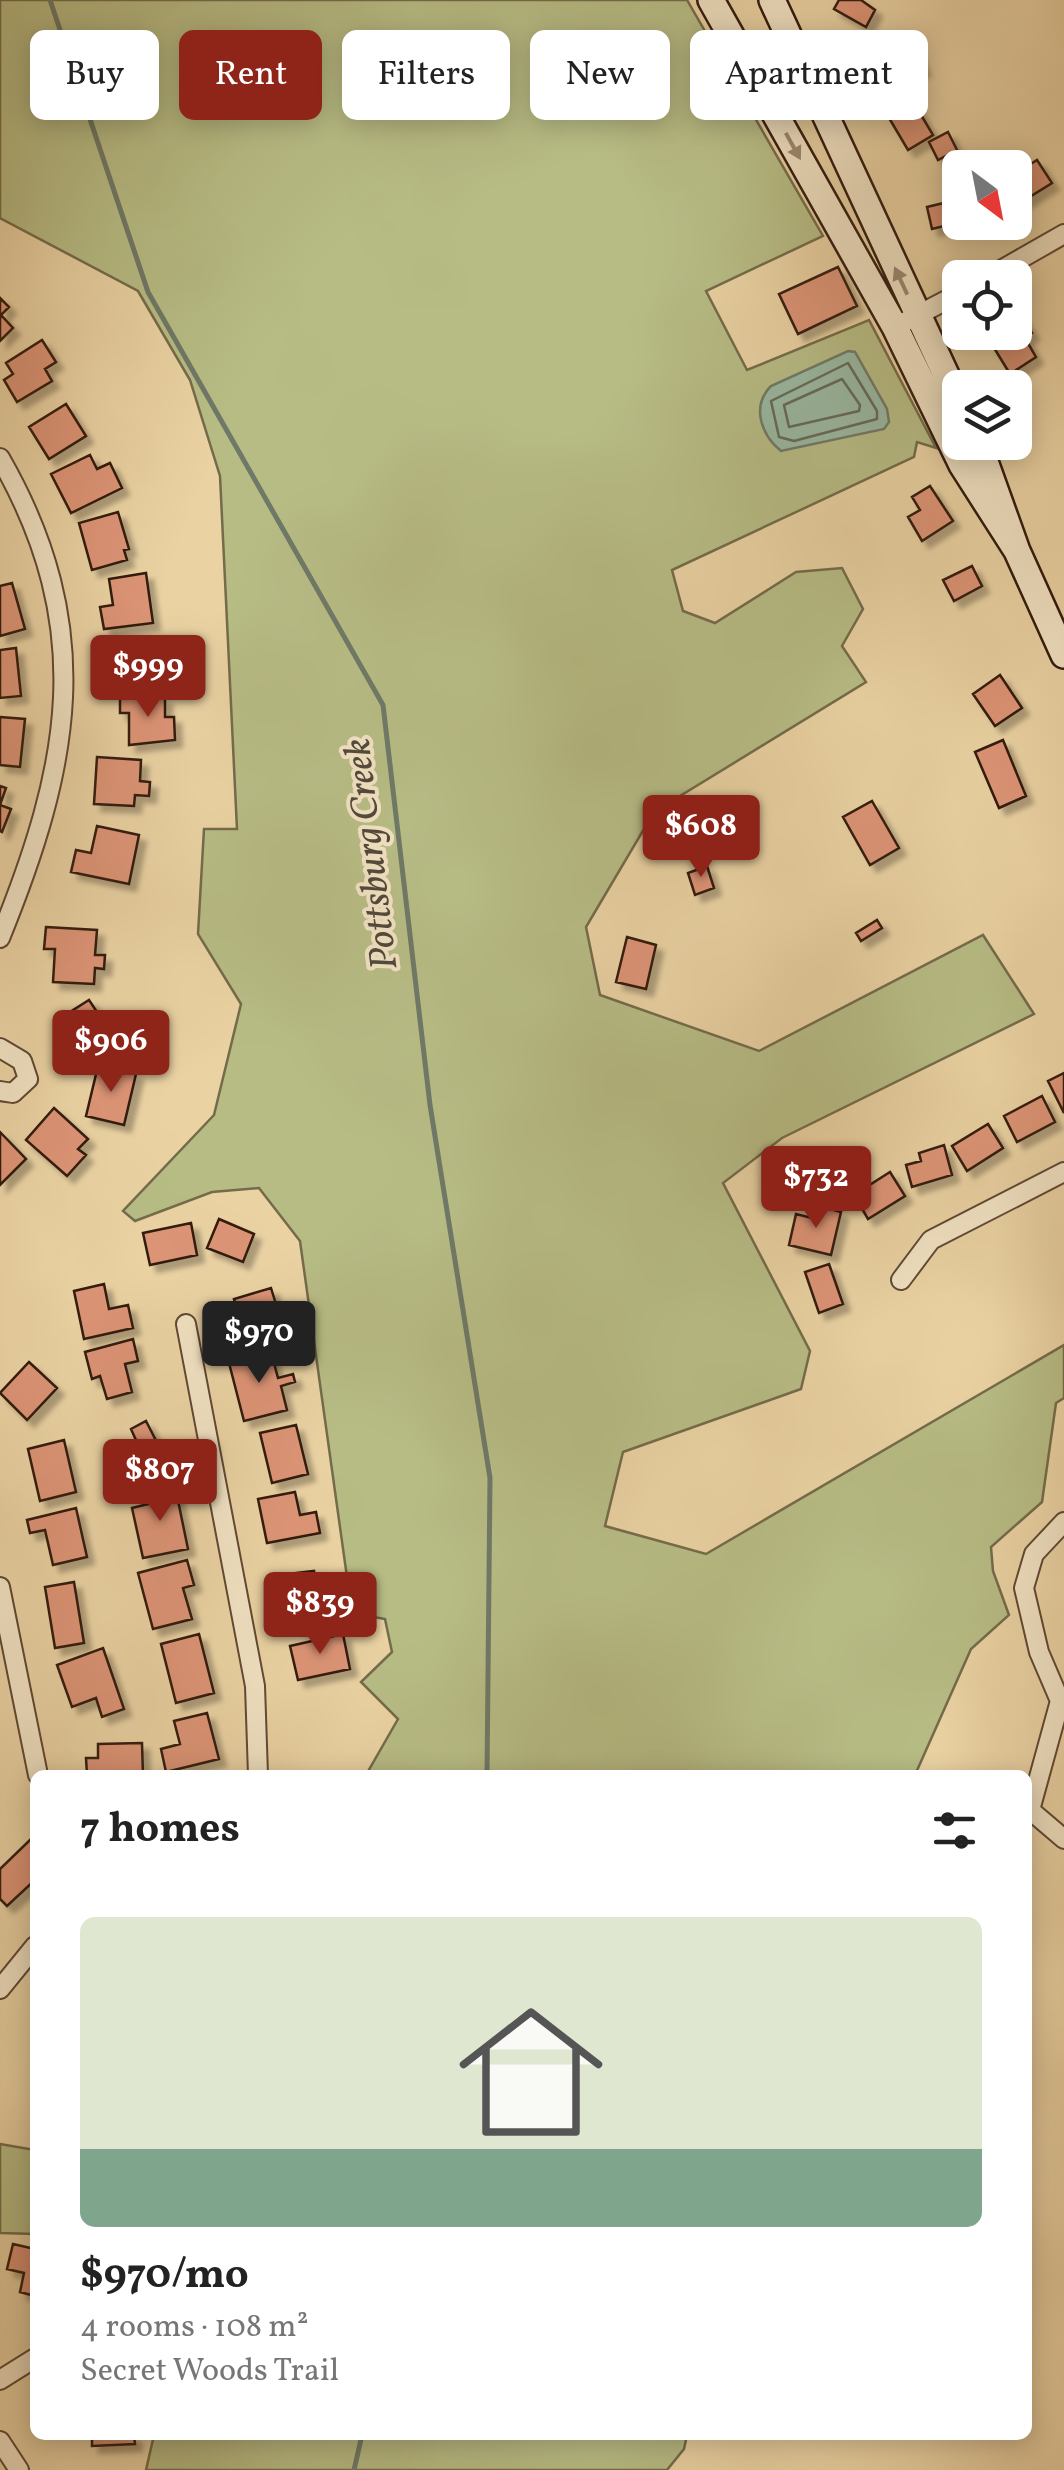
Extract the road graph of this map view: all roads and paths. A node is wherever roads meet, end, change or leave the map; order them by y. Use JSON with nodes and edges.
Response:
{"nodes":[{"id":1,"x":711,"y":0,"type":"edge"},
{"id":2,"x":772,"y":0,"type":"edge"},
{"id":3,"x":1064,"y":234,"type":"edge"},
{"id":4,"x":1018,"y":260,"type":"edge"},
{"id":5,"x":942,"y":303,"type":"edge"},
{"id":6,"x":907,"y":322,"type":"junction"},
{"id":7,"x":942,"y":377,"type":"edge"},
{"id":8,"x":0,"y":458,"type":"edge"},
{"id":9,"x":984,"y":460,"type":"edge"},
{"id":10,"x":1017,"y":550,"type":"junction"},
{"id":11,"x":1064,"y":655,"type":"edge"},
{"id":12,"x":0,"y":938,"type":"edge"},
{"id":13,"x":0,"y":1048,"type":"edge"},
{"id":14,"x":0,"y":1091,"type":"edge"},
{"id":15,"x":1064,"y":1172,"type":"edge"},
{"id":16,"x":901,"y":1280,"type":"dead end"},
{"id":17,"x":186,"y":1324,"type":"dead end"},
{"id":18,"x":1064,"y":1522,"type":"edge"},
{"id":19,"x":0,"y":1588,"type":"edge"},
{"id":20,"x":37,"y":1770,"type":"edge"},
{"id":21,"x":258,"y":1770,"type":"edge"},
{"id":22,"x":1032,"y":1803,"type":"edge"},
{"id":23,"x":1032,"y":1812,"type":"edge"},
{"id":24,"x":1064,"y":1839,"type":"edge"},
{"id":25,"x":30,"y":1952,"type":"edge"},
{"id":26,"x":0,"y":1989,"type":"edge"},
{"id":27,"x":30,"y":2361,"type":"edge"},
{"id":28,"x":0,"y":2380,"type":"edge"},
{"id":29,"x":0,"y":2440,"type":"edge"},
{"id":30,"x":20,"y":2470,"type":"edge"}],
"edges":[{"from":1,"to":6,"type":"main road","one_way":true},
{"from":6,"to":2,"type":"main road","one_way":true},
{"from":3,"to":4,"type":"street"},
{"from":5,"to":6,"type":"street"},
{"from":6,"to":7,"type":"main road"},
{"from":6,"to":10,"type":"main road"},
{"from":8,"to":12,"type":"street"},
{"from":9,"to":10,"type":"main road"},
{"from":10,"to":11,"type":"main road"},
{"from":13,"to":14,"type":"street"},
{"from":15,"to":16,"type":"street"},
{"from":17,"to":21,"type":"street"},
{"from":18,"to":22,"type":"street"},
{"from":19,"to":20,"type":"street"},
{"from":23,"to":24,"type":"street"},
{"from":25,"to":26,"type":"street"},
{"from":27,"to":28,"type":"street"},
{"from":29,"to":30,"type":"street"}]}
